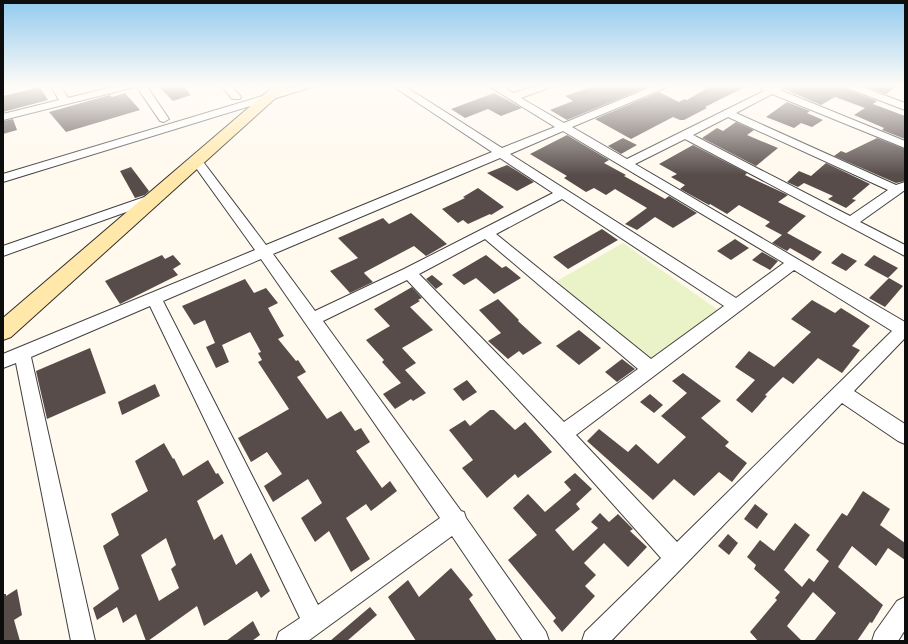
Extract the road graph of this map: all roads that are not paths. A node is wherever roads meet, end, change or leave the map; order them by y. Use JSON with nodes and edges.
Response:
{"nodes":[{"id":1,"x":161,"y":115,"type":"edge"},
{"id":2,"x":177,"y":115,"type":"edge"},
{"id":3,"x":197,"y":115,"type":"edge"},
{"id":4,"x":249,"y":115,"type":"edge"},
{"id":5,"x":442,"y":115,"type":"edge"},
{"id":6,"x":543,"y":115,"type":"edge"},
{"id":7,"x":592,"y":115,"type":"edge"},
{"id":8,"x":724,"y":115,"type":"edge"},
{"id":9,"x":733,"y":115,"type":"edge"},
{"id":10,"x":833,"y":115,"type":"edge"},
{"id":11,"x":164,"y":119,"type":"junction"},
{"id":12,"x":564,"y":127,"type":"junction"},
{"id":13,"x":685,"y":135,"type":"junction"},
{"id":14,"x":905,"y":145,"type":"edge"},
{"id":15,"x":57,"y":150,"type":"dead end"},
{"id":16,"x":501,"y":153,"type":"junction"},
{"id":17,"x":197,"y":161,"type":"junction"},
{"id":18,"x":627,"y":164,"type":"junction"},
{"id":19,"x":3,"y":178,"type":"edge"},
{"id":20,"x":901,"y":187,"type":"edge"},
{"id":21,"x":562,"y":193,"type":"junction"},
{"id":22,"x":156,"y":197,"type":"junction"},
{"id":23,"x":851,"y":222,"type":"junction"},
{"id":24,"x":486,"y":232,"type":"junction"},
{"id":25,"x":3,"y":251,"type":"edge"},
{"id":26,"x":905,"y":251,"type":"edge"},
{"id":27,"x":264,"y":252,"type":"junction"},
{"id":28,"x":794,"y":263,"type":"junction"},
{"id":29,"x":408,"y":273,"type":"junction"},
{"id":30,"x":154,"y":298,"type":"junction"},
{"id":31,"x":736,"y":306,"type":"junction"},
{"id":32,"x":312,"y":319,"type":"junction"},
{"id":33,"x":3,"y":330,"type":"edge"},
{"id":34,"x":904,"y":330,"type":"edge"},
{"id":35,"x":22,"y":353,"type":"junction"},
{"id":36,"x":3,"y":361,"type":"edge"},
{"id":37,"x":651,"y":369,"type":"junction"},
{"id":38,"x":841,"y":392,"type":"junction"},
{"id":39,"x":563,"y":434,"type":"junction"},
{"id":40,"x":905,"y":435,"type":"edge"},
{"id":41,"x":456,"y":520,"type":"junction"},
{"id":42,"x":676,"y":558,"type":"junction"},
{"id":43,"x":905,"y":609,"type":"edge"},
{"id":44,"x":314,"y":622,"type":"junction"},
{"id":45,"x":83,"y":641,"type":"edge"},
{"id":46,"x":288,"y":641,"type":"edge"},
{"id":47,"x":537,"y":641,"type":"edge"},
{"id":48,"x":594,"y":641,"type":"edge"},
{"id":49,"x":884,"y":641,"type":"edge"}],
"edges":[{"from":1,"to":11,"type":"street"},
{"from":2,"to":11,"type":"street"},
{"from":3,"to":19,"type":"street"},
{"from":4,"to":17,"type":"street"},
{"from":5,"to":16,"type":"street"},
{"from":6,"to":12,"type":"street"},
{"from":7,"to":12,"type":"street"},
{"from":8,"to":13,"type":"street"},
{"from":9,"to":20,"type":"street"},
{"from":10,"to":14,"type":"street"},
{"from":11,"to":15,"type":"street"},
{"from":12,"to":16,"type":"street"},
{"from":12,"to":18,"type":"street"},
{"from":13,"to":18,"type":"street"},
{"from":13,"to":23,"type":"street"},
{"from":16,"to":21,"type":"street"},
{"from":16,"to":27,"type":"street"},
{"from":17,"to":22,"type":"street"},
{"from":17,"to":27,"type":"street"},
{"from":18,"to":28,"type":"street"},
{"from":20,"to":23,"type":"street"},
{"from":21,"to":24,"type":"street"},
{"from":21,"to":31,"type":"street"},
{"from":22,"to":25,"type":"street"},
{"from":22,"to":33,"type":"street"},
{"from":23,"to":26,"type":"street"},
{"from":24,"to":29,"type":"street"},
{"from":24,"to":37,"type":"street"},
{"from":27,"to":30,"type":"street"},
{"from":27,"to":32,"type":"street"},
{"from":28,"to":31,"type":"street"},
{"from":28,"to":34,"type":"street"},
{"from":29,"to":32,"type":"street"},
{"from":29,"to":39,"type":"street"},
{"from":30,"to":35,"type":"street"},
{"from":30,"to":44,"type":"street"},
{"from":31,"to":37,"type":"street"},
{"from":32,"to":41,"type":"street"},
{"from":34,"to":38,"type":"street"},
{"from":35,"to":36,"type":"street"},
{"from":35,"to":45,"type":"street"},
{"from":37,"to":39,"type":"street"},
{"from":38,"to":40,"type":"street"},
{"from":38,"to":42,"type":"street"},
{"from":39,"to":42,"type":"street"},
{"from":41,"to":44,"type":"street"},
{"from":41,"to":47,"type":"street"},
{"from":42,"to":48,"type":"street"},
{"from":43,"to":49,"type":"street"},
{"from":44,"to":46,"type":"street"}]}
